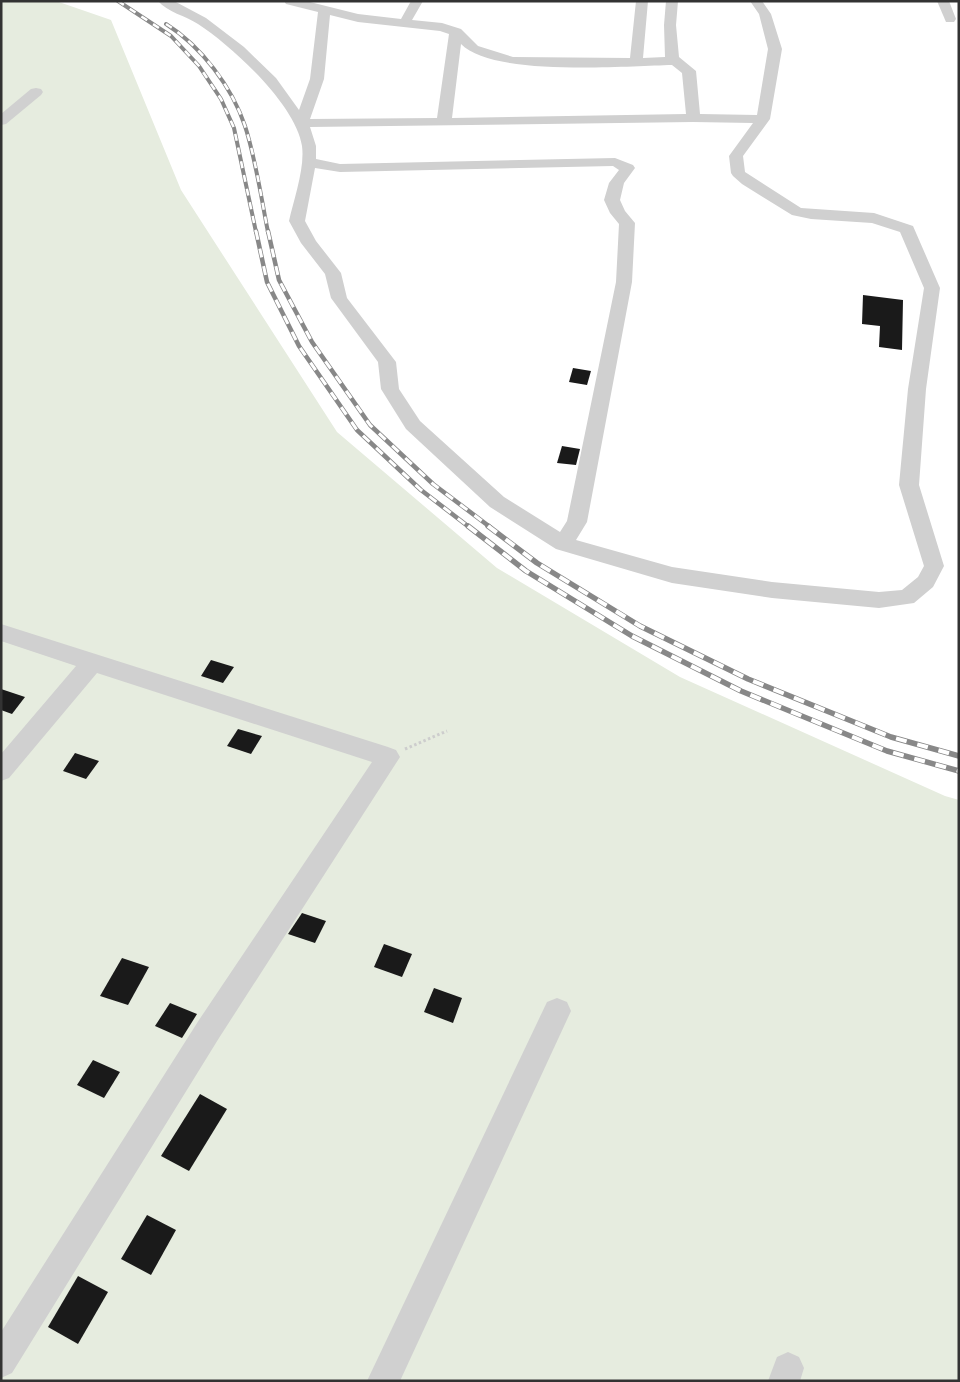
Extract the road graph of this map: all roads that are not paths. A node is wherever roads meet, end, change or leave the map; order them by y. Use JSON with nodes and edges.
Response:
{"nodes":[{"id":1,"x":164,"y":1,"type":"edge"},
{"id":2,"x":290,"y":1,"type":"edge"},
{"id":3,"x":417,"y":1,"type":"edge"},
{"id":4,"x":642,"y":1,"type":"edge"},
{"id":5,"x":672,"y":1,"type":"edge"},
{"id":6,"x":756,"y":1,"type":"edge"},
{"id":7,"x":943,"y":1,"type":"edge"},
{"id":8,"x":324,"y":11,"type":"junction"},
{"id":9,"x":950,"y":18,"type":"dead end"},
{"id":10,"x":405,"y":22,"type":"junction"},
{"id":11,"x":456,"y":32,"type":"junction"},
{"id":12,"x":673,"y":61,"type":"junction"},
{"id":13,"x":636,"y":62,"type":"junction"},
{"id":14,"x":36,"y":92,"type":"dead end"},
{"id":15,"x":693,"y":118,"type":"junction"},
{"id":16,"x":763,"y":119,"type":"junction"},
{"id":17,"x":1,"y":121,"type":"edge"},
{"id":18,"x":444,"y":122,"type":"junction"},
{"id":19,"x":302,"y":123,"type":"junction"},
{"id":20,"x":309,"y":162,"type":"junction"},
{"id":21,"x":563,"y":544,"type":"junction"},
{"id":22,"x":1,"y":632,"type":"edge"},
{"id":23,"x":92,"y":663,"type":"junction"},
{"id":24,"x":1,"y":771,"type":"edge"},
{"id":25,"x":557,"y":1011,"type":"dead end"},
{"id":26,"x":1,"y":1362,"type":"edge"},
{"id":27,"x":383,"y":1381,"type":"edge"}],
"edges":[{"from":1,"to":19,"type":"street"},
{"from":2,"to":8,"type":"street"},
{"from":3,"to":10,"type":"street"},
{"from":4,"to":13,"type":"street"},
{"from":5,"to":12,"type":"street"},
{"from":6,"to":16,"type":"street"},
{"from":7,"to":9,"type":"street"},
{"from":8,"to":10,"type":"street"},
{"from":8,"to":19,"type":"street"},
{"from":10,"to":11,"type":"street"},
{"from":11,"to":13,"type":"street"},
{"from":11,"to":18,"type":"street"},
{"from":12,"to":13,"type":"street"},
{"from":12,"to":15,"type":"street"},
{"from":14,"to":17,"type":"street"},
{"from":15,"to":16,"type":"street"},
{"from":15,"to":18,"type":"street"},
{"from":16,"to":21,"type":"street"},
{"from":18,"to":19,"type":"street"},
{"from":19,"to":20,"type":"street"},
{"from":20,"to":21,"type":"street"},
{"from":20,"to":21,"type":"street"},
{"from":22,"to":23,"type":"street"},
{"from":23,"to":24,"type":"street"},
{"from":23,"to":26,"type":"street"},
{"from":25,"to":27,"type":"street"}]}
